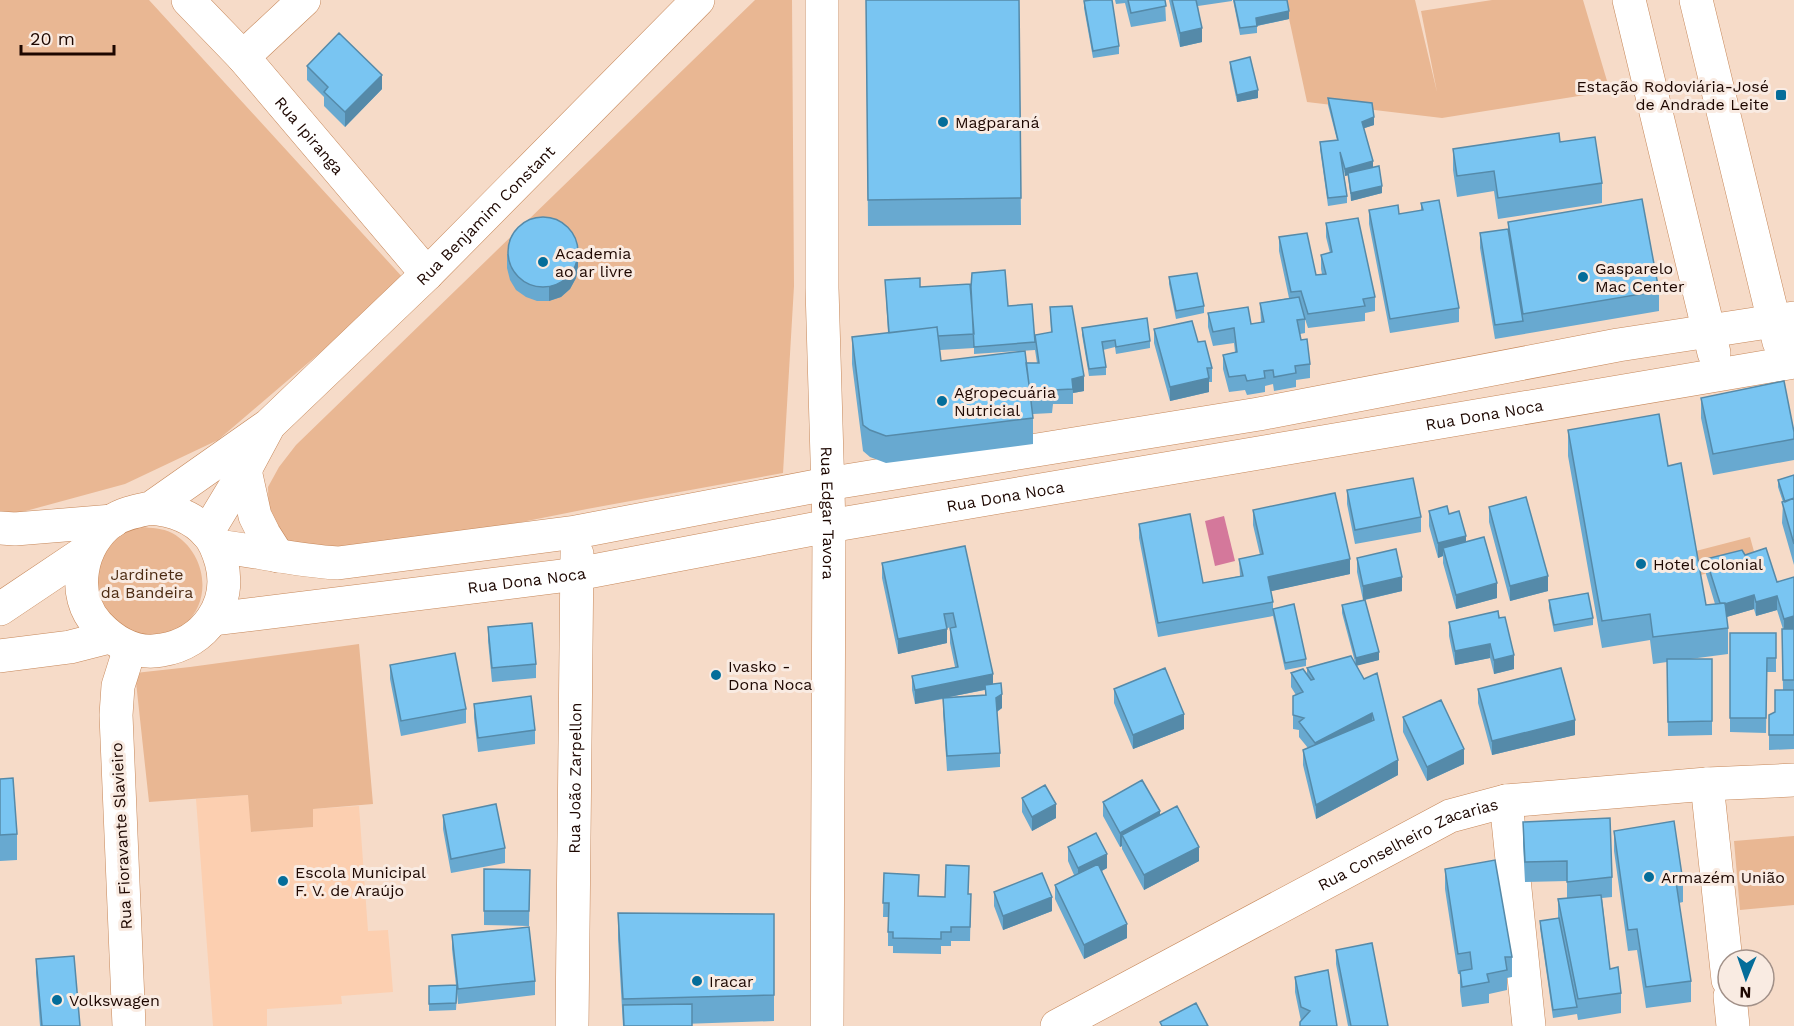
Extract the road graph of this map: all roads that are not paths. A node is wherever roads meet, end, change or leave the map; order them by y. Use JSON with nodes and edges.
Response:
{"nodes":[{"id":1,"x":188,"y":0,"type":"edge"},
{"id":2,"x":303,"y":0,"type":"edge"},
{"id":3,"x":698,"y":0,"type":"edge"},
{"id":4,"x":822,"y":0,"type":"edge"},
{"id":5,"x":1629,"y":0,"type":"edge"},
{"id":6,"x":1696,"y":0,"type":"edge"},
{"id":7,"x":243,"y":57,"type":"junction"},
{"id":8,"x":427,"y":274,"type":"junction"},
{"id":9,"x":1784,"y":320,"type":"edge"},
{"id":10,"x":1710,"y":332,"type":"junction"},
{"id":11,"x":1789,"y":363,"type":"edge"},
{"id":12,"x":1718,"y":375,"type":"junction"},
{"id":13,"x":1259,"y":414,"type":"junction"},
{"id":14,"x":269,"y":425,"type":"junction"},
{"id":15,"x":1267,"y":451,"type":"junction"},
{"id":16,"x":245,"y":471,"type":"junction"},
{"id":17,"x":827,"y":484,"type":"junction"},
{"id":18,"x":151,"y":508,"type":"junction"},
{"id":19,"x":112,"y":521,"type":"junction"},
{"id":20,"x":829,"y":526,"type":"junction"},
{"id":21,"x":0,"y":528,"type":"edge"},
{"id":22,"x":576,"y":532,"type":"junction"},
{"id":23,"x":212,"y":539,"type":"junction"},
{"id":24,"x":88,"y":549,"type":"junction"},
{"id":25,"x":278,"y":556,"type":"junction"},
{"id":26,"x":577,"y":574,"type":"junction"},
{"id":27,"x":0,"y":609,"type":"edge"},
{"id":28,"x":214,"y":620,"type":"junction"},
{"id":29,"x":119,"y":643,"type":"junction"},
{"id":30,"x":0,"y":656,"type":"edge"},
{"id":31,"x":1794,"y":780,"type":"edge"},
{"id":32,"x":1707,"y":784,"type":"junction"},
{"id":33,"x":1506,"y":801,"type":"junction"},
{"id":34,"x":1725,"y":948,"type":"edge"},
{"id":35,"x":1731,"y":1008,"type":"edge"},
{"id":36,"x":129,"y":1026,"type":"edge"},
{"id":37,"x":572,"y":1026,"type":"edge"},
{"id":38,"x":827,"y":1026,"type":"edge"},
{"id":39,"x":1057,"y":1026,"type":"edge"},
{"id":40,"x":1529,"y":1026,"type":"edge"},
{"id":41,"x":1733,"y":1026,"type":"edge"}],
"edges":[{"from":1,"to":7,"type":"street","name":"Rua Ipiranga"},
{"from":2,"to":7,"type":"street"},
{"from":3,"to":8,"type":"street","name":"Rua Benjamim Constant"},
{"from":4,"to":17,"type":"street","name":"Rua Edgar Tavora"},
{"from":5,"to":10,"type":"street"},
{"from":6,"to":9,"type":"street"},
{"from":7,"to":8,"type":"street","name":"Rua Ipiranga"},
{"from":8,"to":14,"type":"street","name":"Rua Benjamim Constant"},
{"from":9,"to":10,"type":"street"},
{"from":9,"to":11,"type":"street"},
{"from":10,"to":12,"type":"street"},
{"from":10,"to":13,"type":"street"},
{"from":11,"to":12,"type":"street","name":"Rua Dona Noca"},
{"from":12,"to":15,"type":"street","name":"Rua Dona Noca"},
{"from":13,"to":15,"type":"street"},
{"from":13,"to":17,"type":"street"},
{"from":14,"to":16,"type":"street","name":"Rua Benjamim Constant"},
{"from":14,"to":18,"type":"street","name":"Rua Benjamim Constant"},
{"from":15,"to":20,"type":"street","name":"Rua Dona Noca"},
{"from":16,"to":23,"type":"street","name":"Rua Benjamim Constant"},
{"from":16,"to":25,"type":"street"},
{"from":17,"to":20,"type":"street","name":"Rua Edgar Tavora"},
{"from":17,"to":22,"type":"street"},
{"from":18,"to":19,"type":"street"},
{"from":18,"to":23,"type":"street"},
{"from":19,"to":21,"type":"street"},
{"from":19,"to":24,"type":"street"},
{"from":20,"to":26,"type":"street","name":"Rua Dona Noca"},
{"from":20,"to":38,"type":"street","name":"Rua Edgar Tavora"},
{"from":22,"to":25,"type":"street"},
{"from":22,"to":26,"type":"street","name":"Rua João Zarpellon"},
{"from":23,"to":25,"type":"street"},
{"from":23,"to":28,"type":"street"},
{"from":24,"to":27,"type":"street"},
{"from":24,"to":29,"type":"street"},
{"from":26,"to":28,"type":"street","name":"Rua Dona Noca"},
{"from":26,"to":37,"type":"street","name":"Rua João Zarpellon"},
{"from":28,"to":29,"type":"street"},
{"from":29,"to":30,"type":"street"},
{"from":29,"to":36,"type":"street","name":"Rua Fioravante Slavieiro"},
{"from":31,"to":32,"type":"street","name":"Rua Conselheiro Zacarias"},
{"from":32,"to":33,"type":"street","name":"Rua Conselheiro Zacarias"},
{"from":32,"to":34,"type":"street"},
{"from":33,"to":39,"type":"street","name":"Rua Conselheiro Zacarias"},
{"from":33,"to":40,"type":"street"},
{"from":35,"to":41,"type":"street"}]}
